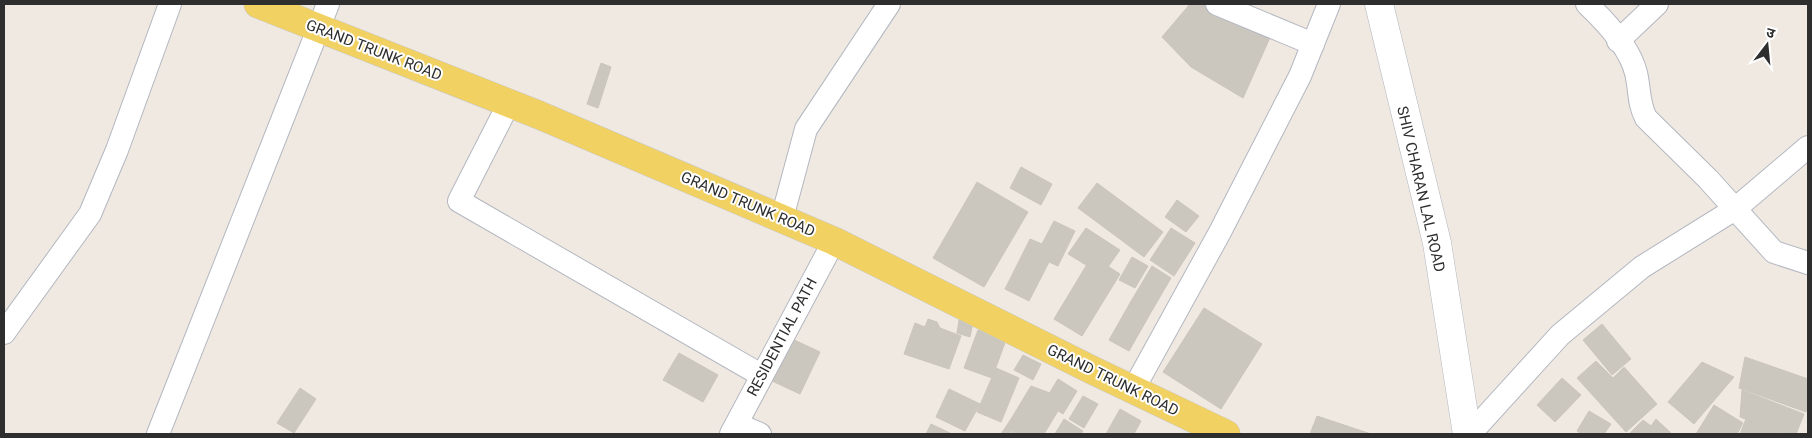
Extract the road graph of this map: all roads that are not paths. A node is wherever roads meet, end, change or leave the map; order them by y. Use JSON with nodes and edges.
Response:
{"nodes":[{"id":1,"x":170,"y":4,"type":"edge"},
{"id":2,"x":258,"y":4,"type":"edge"},
{"id":3,"x":889,"y":4,"type":"edge"},
{"id":4,"x":1217,"y":4,"type":"edge"},
{"id":5,"x":1329,"y":4,"type":"edge"},
{"id":6,"x":1379,"y":4,"type":"edge"},
{"id":7,"x":1587,"y":4,"type":"edge"},
{"id":8,"x":1657,"y":4,"type":"edge"},
{"id":9,"x":323,"y":16,"type":"edge"},
{"id":10,"x":1618,"y":40,"type":"junction"},
{"id":11,"x":1313,"y":44,"type":"junction"},
{"id":12,"x":510,"y":103,"type":"junction"},
{"id":13,"x":1808,"y":147,"type":"edge"},
{"id":14,"x":1735,"y":209,"type":"junction"},
{"id":15,"x":782,"y":218,"type":"junction"},
{"id":16,"x":834,"y":241,"type":"junction"},
{"id":17,"x":1808,"y":263,"type":"edge"},
{"id":18,"x":4,"y":334,"type":"edge"},
{"id":19,"x":761,"y":375,"type":"junction"},
{"id":20,"x":1132,"y":390,"type":"junction"},
{"id":21,"x":1194,"y":428,"type":"edge"},
{"id":22,"x":734,"y":429,"type":"edge"},
{"id":23,"x":158,"y":434,"type":"edge"},
{"id":24,"x":760,"y":434,"type":"edge"},
{"id":25,"x":1226,"y":434,"type":"edge"},
{"id":26,"x":1469,"y":434,"type":"edge"}],
"edges":[{"from":1,"to":18,"type":"street"},
{"from":2,"to":9,"type":"main road","name":"GRAND TRUNK ROAD"},
{"from":3,"to":15,"type":"street"},
{"from":4,"to":11,"type":"street"},
{"from":5,"to":11,"type":"street"},
{"from":6,"to":26,"type":"main road","name":"SHIV CHARAN LAL ROAD"},
{"from":7,"to":10,"type":"street"},
{"from":8,"to":10,"type":"street"},
{"from":9,"to":12,"type":"main road","name":"GRAND TRUNK ROAD"},
{"from":9,"to":23,"type":"street"},
{"from":10,"to":14,"type":"street"},
{"from":11,"to":20,"type":"street"},
{"from":12,"to":15,"type":"main road","name":"GRAND TRUNK ROAD"},
{"from":12,"to":19,"type":"street"},
{"from":13,"to":14,"type":"street"},
{"from":14,"to":17,"type":"street"},
{"from":14,"to":26,"type":"street"},
{"from":15,"to":16,"type":"main road","name":"GRAND TRUNK ROAD"},
{"from":16,"to":19,"type":"street","name":"RESIDENTIAL PATH"},
{"from":16,"to":20,"type":"main road","name":"GRAND TRUNK ROAD"},
{"from":19,"to":22,"type":"street","name":"RESIDENTIAL PATH"},
{"from":20,"to":21,"type":"main road","name":"GRAND TRUNK ROAD"},
{"from":21,"to":25,"type":"main road","name":"GRAND TRUNK ROAD"},
{"from":22,"to":24,"type":"street"}]}
